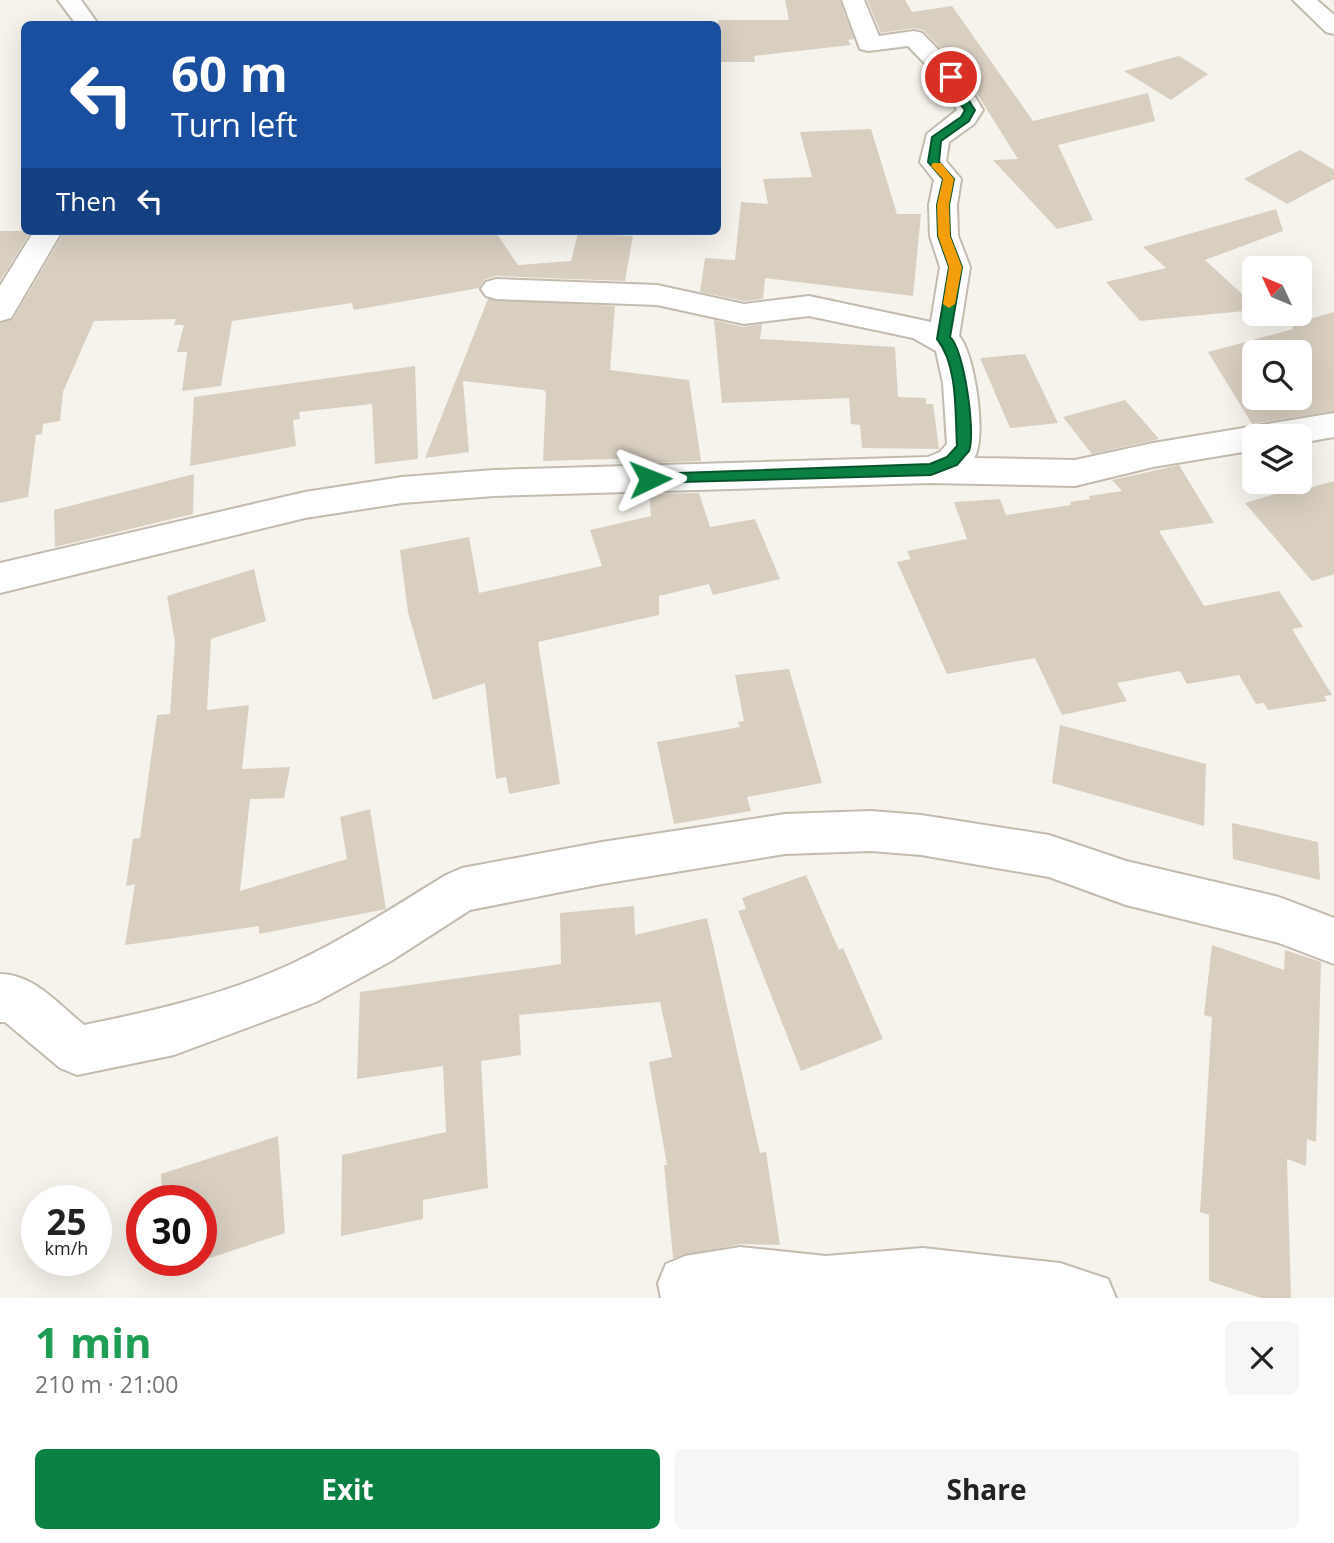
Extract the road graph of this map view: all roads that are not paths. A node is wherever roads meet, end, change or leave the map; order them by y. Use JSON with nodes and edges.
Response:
{"nodes":[{"id":1,"x":69,"y":0,"type":"edge"},
{"id":2,"x":853,"y":0,"type":"edge"},
{"id":3,"x":1304,"y":0,"type":"edge"},
{"id":4,"x":85,"y":21,"type":"edge"},
{"id":5,"x":1334,"y":27,"type":"edge"},
{"id":6,"x":46,"y":235,"type":"edge"},
{"id":7,"x":496,"y":289,"type":"dead end"},
{"id":8,"x":0,"y":311,"type":"edge"},
{"id":9,"x":943,"y":339,"type":"junction"},
{"id":10,"x":1334,"y":425,"type":"edge"},
{"id":11,"x":1312,"y":429,"type":"edge"},
{"id":12,"x":1242,"y":440,"type":"edge"},
{"id":13,"x":931,"y":470,"type":"junction"},
{"id":14,"x":0,"y":578,"type":"edge"},
{"id":15,"x":1334,"y":941,"type":"edge"},
{"id":16,"x":0,"y":998,"type":"edge"},
{"id":17,"x":688,"y":1298,"type":"edge"},
{"id":18,"x":1089,"y":1298,"type":"edge"}],
"edges":[{"from":1,"to":4,"type":"street"},
{"from":2,"to":9,"type":"street"},
{"from":3,"to":5,"type":"street"},
{"from":6,"to":8,"type":"street"},
{"from":7,"to":9,"type":"street"},
{"from":9,"to":13,"type":"street"},
{"from":10,"to":11,"type":"street"},
{"from":12,"to":13,"type":"street"},
{"from":13,"to":14,"type":"street"},
{"from":15,"to":16,"type":"street"},
{"from":17,"to":18,"type":"street"}]}
